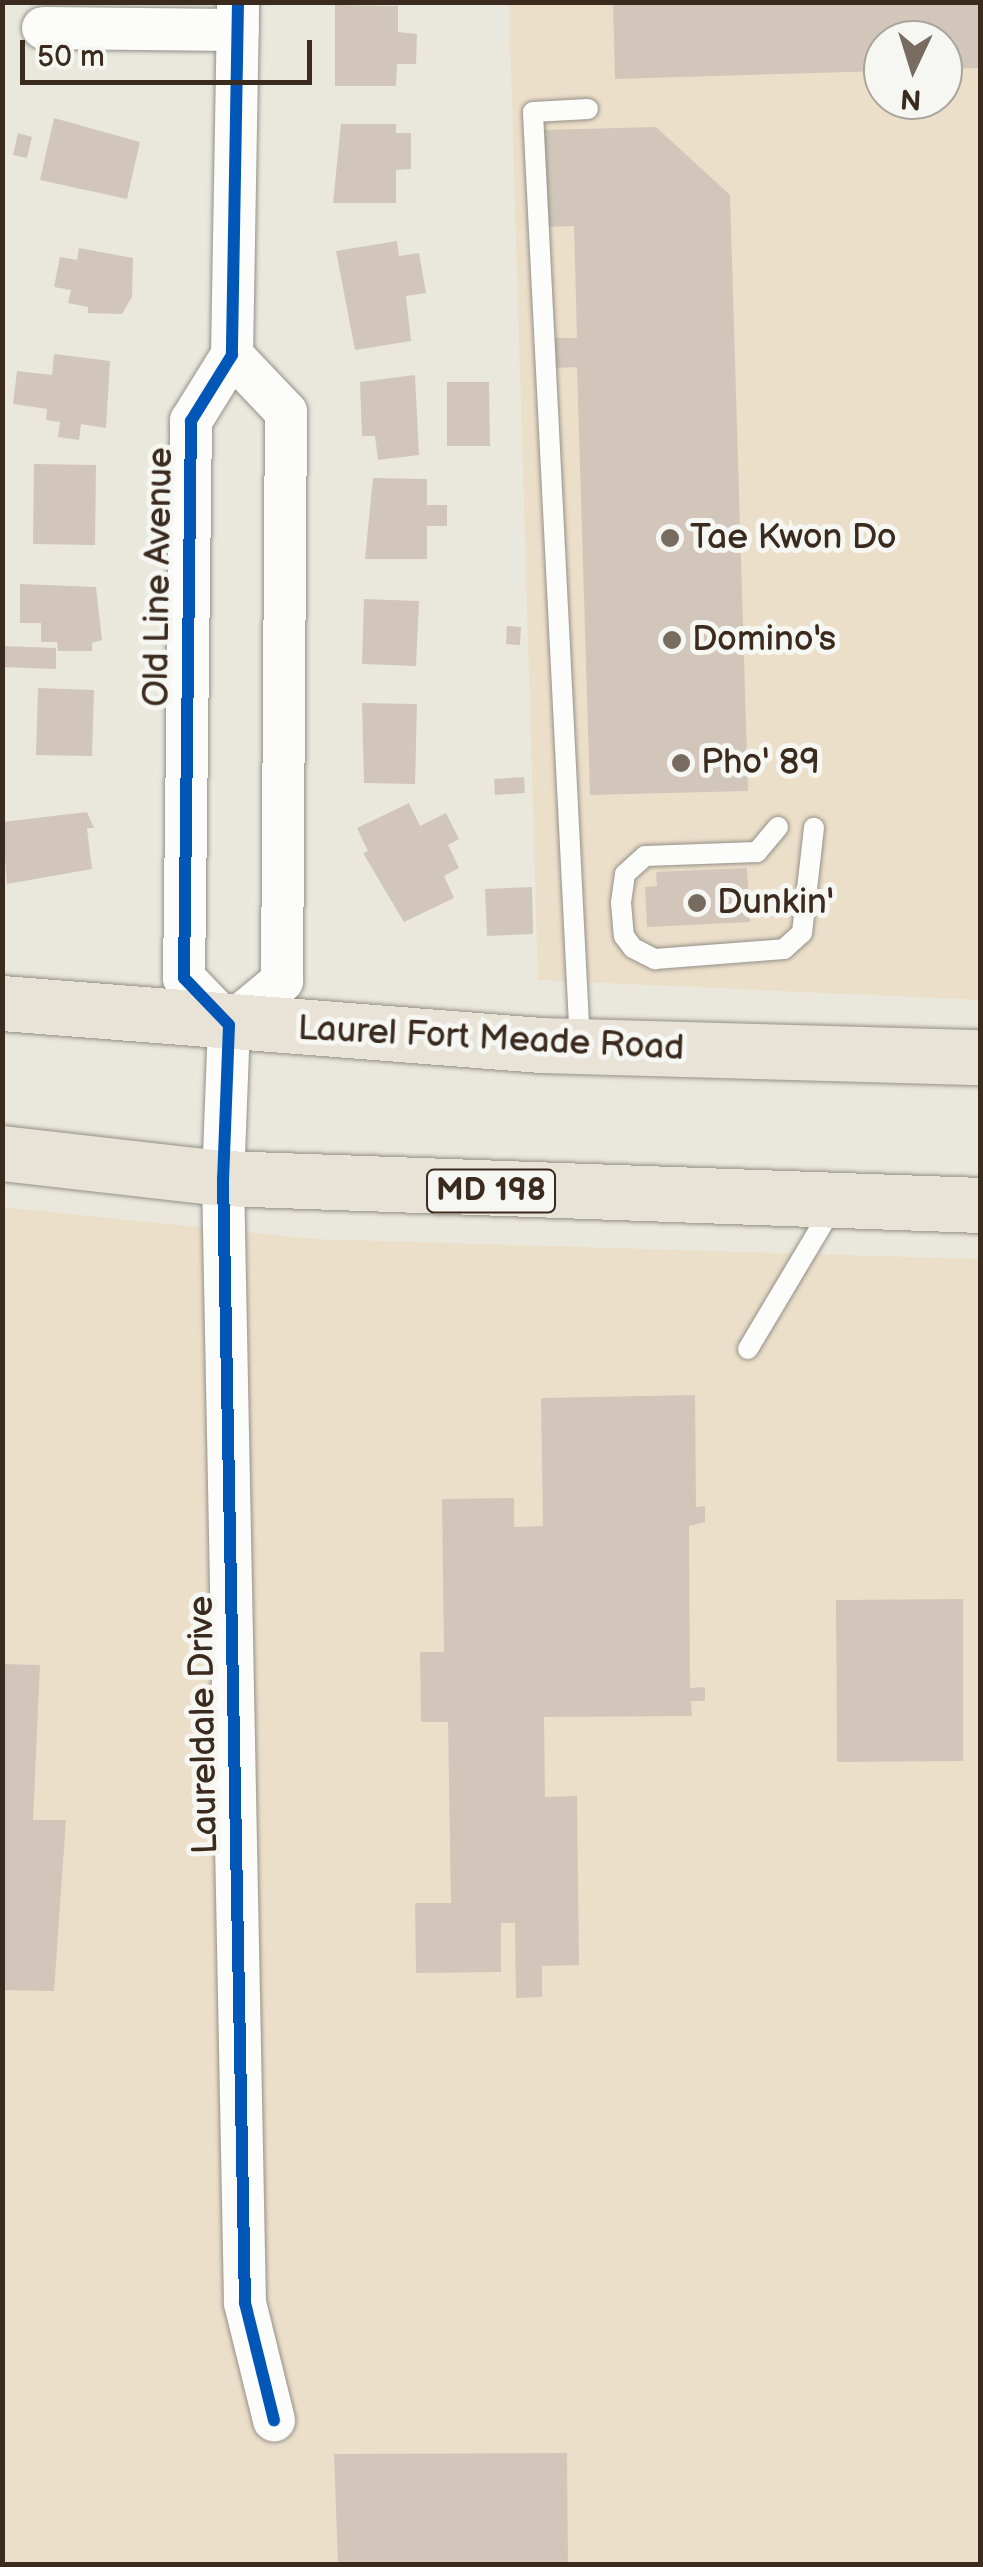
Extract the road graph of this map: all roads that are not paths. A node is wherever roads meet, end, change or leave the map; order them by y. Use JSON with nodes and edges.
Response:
{"nodes":[{"id":1,"x":238,"y":16,"type":"edge"},
{"id":2,"x":43,"y":28,"type":"dead end"},
{"id":3,"x":588,"y":110,"type":"dead end"},
{"id":4,"x":232,"y":355,"type":"junction"},
{"id":5,"x":778,"y":827,"type":"dead end"},
{"id":6,"x":814,"y":828,"type":"dead end"},
{"id":7,"x":2,"y":1003,"type":"edge"},
{"id":8,"x":229,"y":1025,"type":"junction"},
{"id":9,"x":580,"y":1046,"type":"junction"},
{"id":10,"x":980,"y":1056,"type":"edge"},
{"id":11,"x":2,"y":1153,"type":"edge"},
{"id":12,"x":223,"y":1178,"type":"junction"},
{"id":13,"x":836,"y":1202,"type":"junction"},
{"id":14,"x":980,"y":1205,"type":"edge"},
{"id":15,"x":748,"y":1349,"type":"dead end"},
{"id":16,"x":274,"y":2420,"type":"dead end"}],
"edges":[{"from":1,"to":2,"type":"street"},
{"from":1,"to":4,"type":"street"},
{"from":3,"to":9,"type":"lane"},
{"from":4,"to":8,"type":"street","name":"Old Line Avenue"},
{"from":4,"to":8,"type":"street"},
{"from":5,"to":6,"type":"lane"},
{"from":7,"to":8,"type":"main road","name":"Laurel Fort Meade Road"},
{"from":8,"to":9,"type":"main road","name":"Laurel Fort Meade Road"},
{"from":8,"to":12,"type":"street","name":"Laureldale Drive"},
{"from":9,"to":10,"type":"main road","name":"Laurel Fort Meade Road"},
{"from":11,"to":12,"type":"main road","number":"MD 198"},
{"from":12,"to":13,"type":"main road","number":"MD 198"},
{"from":12,"to":16,"type":"street","name":"Laureldale Drive"},
{"from":13,"to":14,"type":"main road","number":"MD 198"},
{"from":13,"to":15,"type":"lane"}]}
